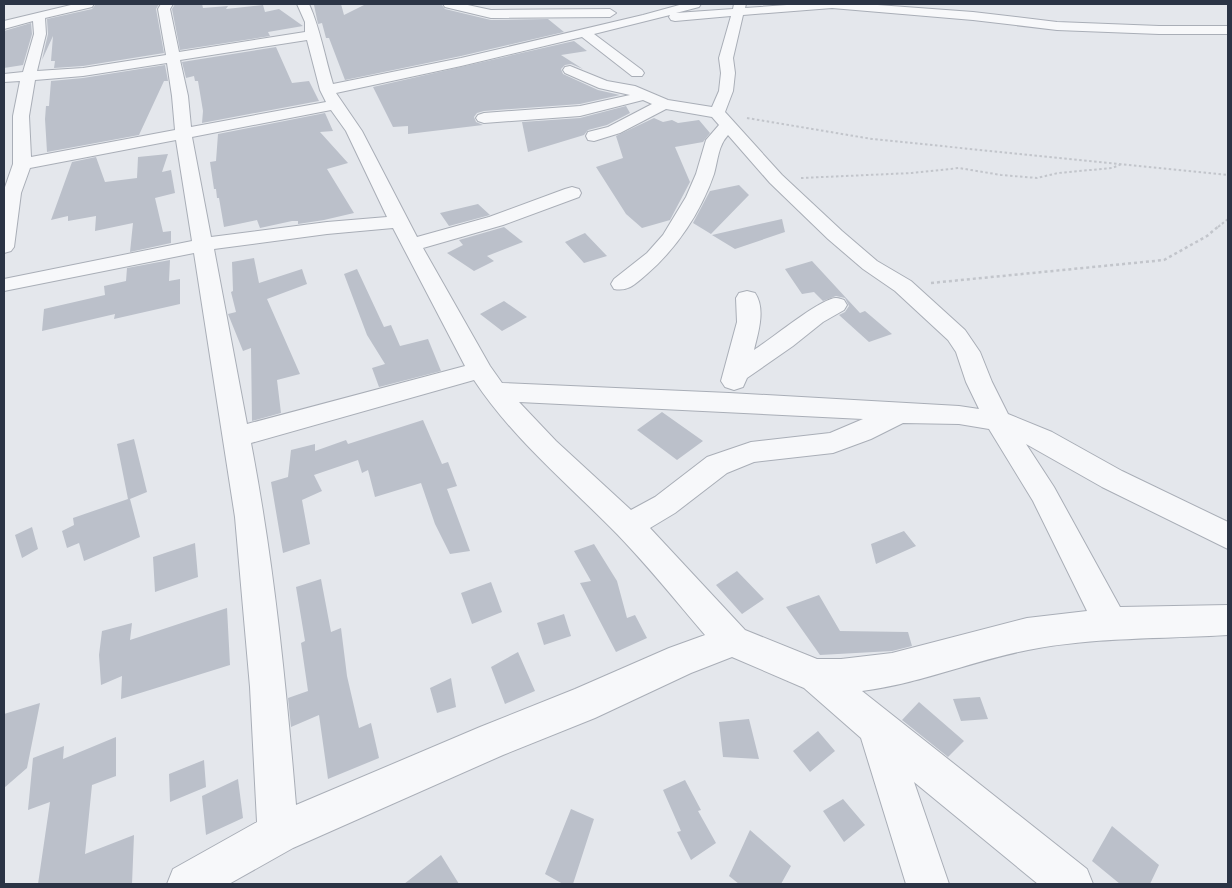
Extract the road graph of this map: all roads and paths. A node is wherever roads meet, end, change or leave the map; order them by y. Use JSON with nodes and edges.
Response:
{"nodes":[{"id":1,"x":88,"y":4,"type":"edge"},
{"id":2,"x":167,"y":4,"type":"edge"},
{"id":3,"x":304,"y":4,"type":"edge"},
{"id":4,"x":449,"y":4,"type":"edge"},
{"id":5,"x":695,"y":4,"type":"edge"},
{"id":6,"x":827,"y":4,"type":"edge"},
{"id":7,"x":609,"y":7,"type":"edge"},
{"id":8,"x":739,"y":8,"type":"edge"},
{"id":9,"x":39,"y":17,"type":"junction"},
{"id":10,"x":646,"y":18,"type":"junction"},
{"id":11,"x":620,"y":24,"type":"junction"},
{"id":12,"x":4,"y":25,"type":"edge"},
{"id":13,"x":1228,"y":30,"type":"edge"},
{"id":14,"x":583,"y":32,"type":"junction"},
{"id":15,"x":312,"y":35,"type":"junction"},
{"id":16,"x":174,"y":57,"type":"junction"},
{"id":17,"x":570,"y":70,"type":"dead end"},
{"id":18,"x":637,"y":73,"type":"dead end"},
{"id":19,"x":4,"y":78,"type":"edge"},
{"id":20,"x":28,"y":78,"type":"junction"},
{"id":21,"x":644,"y":96,"type":"junction"},
{"id":22,"x":331,"y":98,"type":"junction"},
{"id":23,"x":664,"y":104,"type":"junction"},
{"id":24,"x":484,"y":118,"type":"dead end"},
{"id":25,"x":722,"y":119,"type":"junction"},
{"id":26,"x":183,"y":133,"type":"junction"},
{"id":27,"x":594,"y":136,"type":"dead end"},
{"id":28,"x":22,"y":164,"type":"junction"},
{"id":29,"x":1124,"y":164,"type":"junction"},
{"id":30,"x":1228,"y":175,"type":"edge"},
{"id":31,"x":776,"y":179,"type":"junction"},
{"id":32,"x":8,"y":193,"type":"edge"},
{"id":33,"x":572,"y":193,"type":"dead end"},
{"id":34,"x":1228,"y":219,"type":"edge"},
{"id":35,"x":399,"y":222,"type":"junction"},
{"id":36,"x":201,"y":245,"type":"junction"},
{"id":37,"x":411,"y":246,"type":"junction"},
{"id":38,"x":4,"y":247,"type":"edge"},
{"id":39,"x":622,"y":284,"type":"dead end"},
{"id":40,"x":4,"y":285,"type":"edge"},
{"id":41,"x":903,"y":286,"type":"junction"},
{"id":42,"x":747,"y":298,"type":"dead end"},
{"id":43,"x":836,"y":305,"type":"dead end"},
{"id":44,"x":480,"y":370,"type":"junction"},
{"id":45,"x":735,"y":374,"type":"junction"},
{"id":46,"x":496,"y":392,"type":"junction"},
{"id":47,"x":729,"y":402,"type":"junction"},
{"id":48,"x":898,"y":412,"type":"junction"},
{"id":49,"x":998,"y":421,"type":"junction"},
{"id":50,"x":236,"y":437,"type":"junction"},
{"id":51,"x":629,"y":526,"type":"junction"},
{"id":52,"x":1228,"y":536,"type":"edge"},
{"id":53,"x":1228,"y":620,"type":"edge"},
{"id":54,"x":1111,"y":623,"type":"junction"},
{"id":55,"x":733,"y":641,"type":"junction"},
{"id":56,"x":817,"y":676,"type":"junction"},
{"id":57,"x":876,"y":726,"type":"junction"},
{"id":58,"x":278,"y":833,"type":"junction"},
{"id":59,"x":188,"y":884,"type":"edge"},
{"id":60,"x":927,"y":884,"type":"edge"},
{"id":61,"x":1072,"y":884,"type":"edge"}],
"edges":[{"from":1,"to":9,"type":"street"},
{"from":2,"to":16,"type":"street"},
{"from":3,"to":15,"type":"street"},
{"from":4,"to":7,"type":"street"},
{"from":5,"to":10,"type":"street"},
{"from":6,"to":8,"type":"street"},
{"from":6,"to":13,"type":"street"},
{"from":7,"to":11,"type":"street"},
{"from":8,"to":10,"type":"street"},
{"from":8,"to":25,"type":"street"},
{"from":9,"to":12,"type":"street"},
{"from":9,"to":20,"type":"street"},
{"from":10,"to":11,"type":"street"},
{"from":11,"to":14,"type":"street"},
{"from":14,"to":18,"type":"street"},
{"from":14,"to":22,"type":"street"},
{"from":15,"to":16,"type":"street"},
{"from":15,"to":22,"type":"street"},
{"from":16,"to":20,"type":"street"},
{"from":16,"to":26,"type":"street"},
{"from":17,"to":21,"type":"street"},
{"from":19,"to":20,"type":"street"},
{"from":20,"to":28,"type":"street"},
{"from":21,"to":23,"type":"street"},
{"from":21,"to":24,"type":"street"},
{"from":22,"to":26,"type":"street"},
{"from":22,"to":35,"type":"street"},
{"from":23,"to":25,"type":"street"},
{"from":23,"to":27,"type":"street"},
{"from":25,"to":29,"type":"path"},
{"from":25,"to":31,"type":"street"},
{"from":25,"to":39,"type":"street"},
{"from":26,"to":28,"type":"street"},
{"from":26,"to":36,"type":"street"},
{"from":28,"to":32,"type":"street"},
{"from":29,"to":30,"type":"path"},
{"from":29,"to":31,"type":"path"},
{"from":31,"to":41,"type":"street"},
{"from":32,"to":38,"type":"street"},
{"from":33,"to":37,"type":"street"},
{"from":34,"to":41,"type":"path"},
{"from":35,"to":36,"type":"street"},
{"from":35,"to":37,"type":"street"},
{"from":36,"to":40,"type":"street"},
{"from":36,"to":50,"type":"street"},
{"from":37,"to":44,"type":"street"},
{"from":41,"to":49,"type":"street"},
{"from":42,"to":45,"type":"street"},
{"from":43,"to":45,"type":"street"},
{"from":44,"to":46,"type":"street"},
{"from":44,"to":50,"type":"street"},
{"from":45,"to":47,"type":"street"},
{"from":46,"to":47,"type":"street"},
{"from":46,"to":51,"type":"street"},
{"from":47,"to":48,"type":"street"},
{"from":48,"to":49,"type":"street"},
{"from":48,"to":51,"type":"street"},
{"from":49,"to":52,"type":"street"},
{"from":49,"to":54,"type":"street"},
{"from":50,"to":58,"type":"street"},
{"from":51,"to":55,"type":"street"},
{"from":53,"to":54,"type":"street"},
{"from":54,"to":56,"type":"street"},
{"from":55,"to":56,"type":"street"},
{"from":55,"to":58,"type":"street"},
{"from":56,"to":57,"type":"street"},
{"from":57,"to":60,"type":"street"},
{"from":57,"to":61,"type":"street"},
{"from":58,"to":59,"type":"street"}]}
